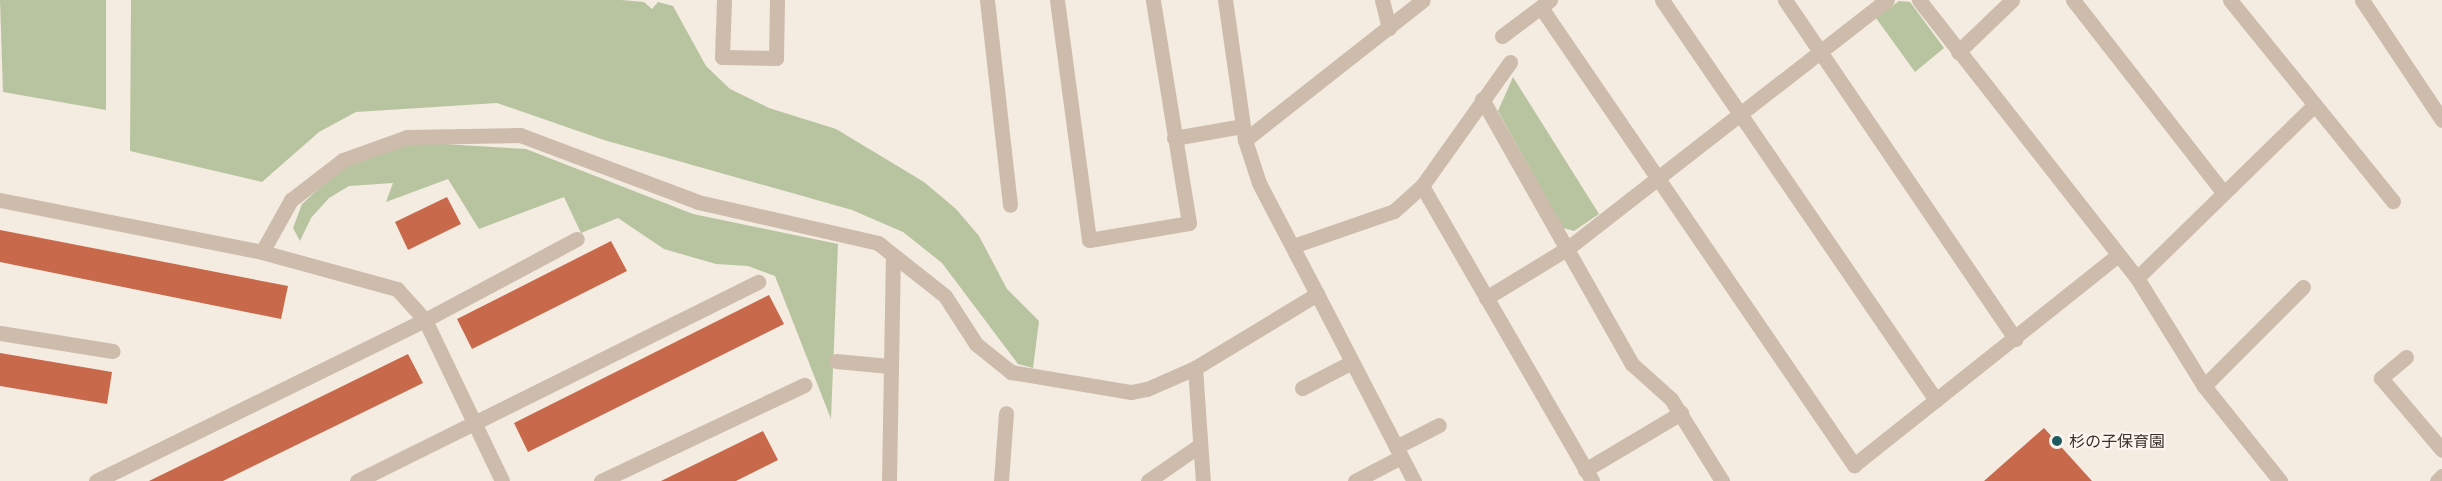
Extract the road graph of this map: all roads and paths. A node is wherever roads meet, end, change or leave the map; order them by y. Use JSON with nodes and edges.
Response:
{"nodes":[{"id":1,"x":724,"y":0,"type":"edge"},
{"id":2,"x":777,"y":0,"type":"edge"},
{"id":3,"x":987,"y":0,"type":"edge"},
{"id":4,"x":1057,"y":0,"type":"edge"},
{"id":5,"x":1154,"y":0,"type":"edge"},
{"id":6,"x":1225,"y":0,"type":"edge"},
{"id":7,"x":1382,"y":0,"type":"edge"},
{"id":8,"x":1423,"y":0,"type":"edge"},
{"id":9,"x":1662,"y":0,"type":"edge"},
{"id":10,"x":1785,"y":0,"type":"edge"},
{"id":11,"x":1887,"y":0,"type":"edge"},
{"id":12,"x":1919,"y":0,"type":"edge"},
{"id":13,"x":2012,"y":0,"type":"edge"},
{"id":14,"x":2073,"y":0,"type":"edge"},
{"id":15,"x":2230,"y":0,"type":"edge"},
{"id":16,"x":2362,"y":0,"type":"edge"},
{"id":17,"x":1546,"y":5,"type":"edge"},
{"id":18,"x":1389,"y":28,"type":"junction"},
{"id":19,"x":1502,"y":36,"type":"dead end"},
{"id":20,"x":1820,"y":52,"type":"junction"},
{"id":21,"x":1958,"y":52,"type":"junction"},
{"id":22,"x":1510,"y":62,"type":"dead end"},
{"id":23,"x":1482,"y":99,"type":"junction"},
{"id":24,"x":2314,"y":105,"type":"junction"},
{"id":25,"x":1739,"y":115,"type":"junction"},
{"id":26,"x":2442,"y":120,"type":"edge"},
{"id":27,"x":1243,"y":133,"type":"junction"},
{"id":28,"x":1174,"y":138,"type":"junction"},
{"id":29,"x":1658,"y":179,"type":"junction"},
{"id":30,"x":1422,"y":186,"type":"junction"},
{"id":31,"x":2223,"y":192,"type":"junction"},
{"id":32,"x":0,"y":200,"type":"edge"},
{"id":33,"x":2393,"y":201,"type":"dead end"},
{"id":34,"x":1010,"y":205,"type":"dead end"},
{"id":35,"x":577,"y":239,"type":"dead end"},
{"id":36,"x":1293,"y":246,"type":"junction"},
{"id":37,"x":1568,"y":248,"type":"junction"},
{"id":38,"x":262,"y":252,"type":"junction"},
{"id":39,"x":2118,"y":255,"type":"junction"},
{"id":40,"x":894,"y":257,"type":"junction"},
{"id":41,"x":2137,"y":278,"type":"junction"},
{"id":42,"x":758,"y":282,"type":"dead end"},
{"id":43,"x":2303,"y":287,"type":"dead end"},
{"id":44,"x":1317,"y":294,"type":"junction"},
{"id":45,"x":1486,"y":298,"type":"junction"},
{"id":46,"x":425,"y":320,"type":"junction"},
{"id":47,"x":0,"y":333,"type":"edge"},
{"id":48,"x":2015,"y":339,"type":"junction"},
{"id":49,"x":113,"y":351,"type":"dead end"},
{"id":50,"x":2406,"y":357,"type":"dead end"},
{"id":51,"x":836,"y":361,"type":"dead end"},
{"id":52,"x":1352,"y":362,"type":"junction"},
{"id":53,"x":889,"y":366,"type":"junction"},
{"id":54,"x":1195,"y":368,"type":"junction"},
{"id":55,"x":804,"y":385,"type":"dead end"},
{"id":56,"x":2204,"y":386,"type":"junction"},
{"id":57,"x":1302,"y":388,"type":"dead end"},
{"id":58,"x":1936,"y":400,"type":"junction"},
{"id":59,"x":1006,"y":413,"type":"dead end"},
{"id":60,"x":1681,"y":413,"type":"junction"},
{"id":61,"x":475,"y":425,"type":"junction"},
{"id":62,"x":1439,"y":425,"type":"dead end"},
{"id":63,"x":1200,"y":445,"type":"junction"},
{"id":64,"x":2442,"y":450,"type":"edge"},
{"id":65,"x":1399,"y":452,"type":"junction"},
{"id":66,"x":1589,"y":475,"type":"edge"},
{"id":67,"x":2442,"y":476,"type":"edge"},
{"id":68,"x":2278,"y":480,"type":"edge"},
{"id":69,"x":96,"y":481,"type":"edge"},
{"id":70,"x":357,"y":481,"type":"edge"},
{"id":71,"x":502,"y":481,"type":"edge"},
{"id":72,"x":601,"y":481,"type":"edge"},
{"id":73,"x":889,"y":481,"type":"edge"},
{"id":74,"x":1001,"y":481,"type":"edge"},
{"id":75,"x":1148,"y":481,"type":"edge"},
{"id":76,"x":1203,"y":481,"type":"edge"},
{"id":77,"x":1355,"y":481,"type":"edge"},
{"id":78,"x":1414,"y":481,"type":"edge"},
{"id":79,"x":1722,"y":481,"type":"edge"},
{"id":80,"x":2437,"y":481,"type":"edge"}],
"edges":[{"from":1,"to":2,"type":"street"},
{"from":3,"to":34,"type":"street"},
{"from":4,"to":28,"type":"street"},
{"from":5,"to":28,"type":"street"},
{"from":6,"to":27,"type":"street"},
{"from":7,"to":18,"type":"street"},
{"from":8,"to":18,"type":"street"},
{"from":9,"to":25,"type":"street"},
{"from":10,"to":20,"type":"street"},
{"from":11,"to":20,"type":"street"},
{"from":12,"to":21,"type":"street"},
{"from":13,"to":21,"type":"street"},
{"from":14,"to":31,"type":"street"},
{"from":15,"to":24,"type":"street"},
{"from":16,"to":26,"type":"street"},
{"from":17,"to":19,"type":"street"},
{"from":17,"to":29,"type":"street"},
{"from":18,"to":27,"type":"street"},
{"from":20,"to":25,"type":"street"},
{"from":20,"to":48,"type":"street"},
{"from":21,"to":39,"type":"street"},
{"from":22,"to":23,"type":"street"},
{"from":23,"to":30,"type":"street"},
{"from":23,"to":37,"type":"street"},
{"from":24,"to":31,"type":"street"},
{"from":24,"to":33,"type":"street"},
{"from":25,"to":29,"type":"street"},
{"from":25,"to":58,"type":"street"},
{"from":27,"to":28,"type":"street"},
{"from":27,"to":36,"type":"street"},
{"from":29,"to":37,"type":"street"},
{"from":29,"to":58,"type":"street"},
{"from":30,"to":36,"type":"street"},
{"from":30,"to":45,"type":"street"},
{"from":31,"to":41,"type":"street"},
{"from":32,"to":38,"type":"street"},
{"from":35,"to":46,"type":"street"},
{"from":36,"to":44,"type":"street"},
{"from":37,"to":45,"type":"street"},
{"from":37,"to":60,"type":"street"},
{"from":38,"to":40,"type":"street"},
{"from":38,"to":46,"type":"street"},
{"from":39,"to":41,"type":"street"},
{"from":39,"to":48,"type":"street"},
{"from":40,"to":53,"type":"street"},
{"from":40,"to":54,"type":"street"},
{"from":41,"to":56,"type":"street"},
{"from":42,"to":61,"type":"street"},
{"from":43,"to":56,"type":"street"},
{"from":44,"to":52,"type":"street"},
{"from":44,"to":54,"type":"street"},
{"from":45,"to":66,"type":"street"},
{"from":46,"to":61,"type":"street"},
{"from":46,"to":69,"type":"street"},
{"from":47,"to":49,"type":"street"},
{"from":48,"to":58,"type":"street"},
{"from":50,"to":64,"type":"street"},
{"from":51,"to":53,"type":"street"},
{"from":52,"to":57,"type":"street"},
{"from":52,"to":65,"type":"street"},
{"from":53,"to":73,"type":"street"},
{"from":54,"to":63,"type":"street"},
{"from":55,"to":72,"type":"street"},
{"from":56,"to":68,"type":"street"},
{"from":59,"to":74,"type":"street"},
{"from":60,"to":66,"type":"street"},
{"from":60,"to":79,"type":"street"},
{"from":61,"to":70,"type":"street"},
{"from":61,"to":71,"type":"street"},
{"from":62,"to":65,"type":"street"},
{"from":63,"to":75,"type":"street"},
{"from":63,"to":76,"type":"street"},
{"from":65,"to":77,"type":"street"},
{"from":65,"to":78,"type":"street"},
{"from":67,"to":80,"type":"street"}]}
